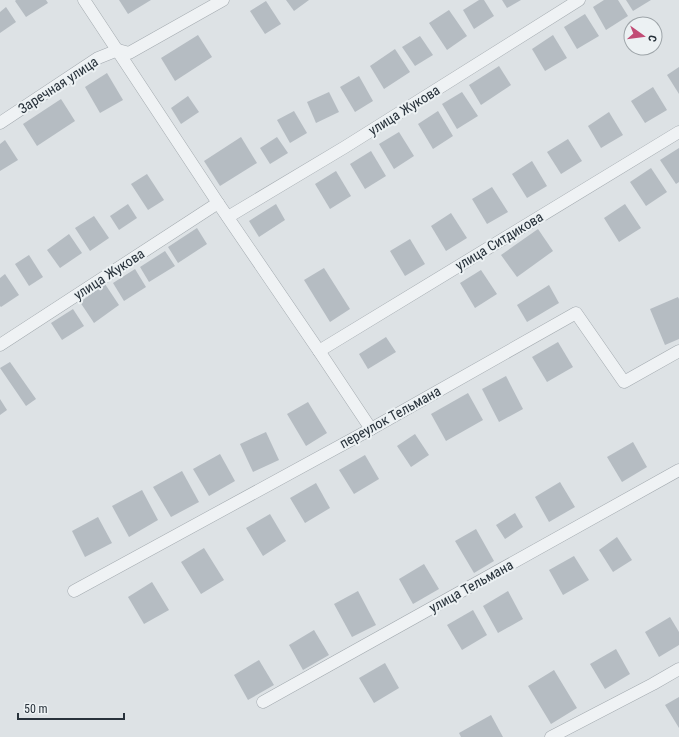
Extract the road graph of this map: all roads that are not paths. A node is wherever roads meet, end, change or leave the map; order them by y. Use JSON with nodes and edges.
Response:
{"nodes":[{"id":1,"x":84,"y":0,"type":"edge"},
{"id":2,"x":223,"y":0,"type":"edge"},
{"id":3,"x":579,"y":0,"type":"edge"},
{"id":4,"x":118,"y":50,"type":"junction"},
{"id":5,"x":0,"y":123,"type":"edge"},
{"id":6,"x":679,"y":132,"type":"edge"},
{"id":7,"x":218,"y":203,"type":"junction"},
{"id":8,"x":228,"y":217,"type":"junction"},
{"id":9,"x":0,"y":345,"type":"edge"},
{"id":10,"x":319,"y":351,"type":"junction"},
{"id":11,"x":679,"y":352,"type":"edge"},
{"id":12,"x":371,"y":429,"type":"junction"},
{"id":13,"x":679,"y":470,"type":"edge"},
{"id":14,"x":74,"y":591,"type":"dead end"},
{"id":15,"x":679,"y":669,"type":"edge"},
{"id":16,"x":263,"y":702,"type":"dead end"},
{"id":17,"x":551,"y":737,"type":"edge"}],
"edges":[{"from":1,"to":4,"type":"street"},
{"from":2,"to":4,"type":"street","name":"Заречная улица"},
{"from":3,"to":8,"type":"street","name":"улица Жукова"},
{"from":4,"to":5,"type":"street","name":"Заречная улица"},
{"from":4,"to":7,"type":"street"},
{"from":6,"to":10,"type":"street","name":"улица Ситдикова"},
{"from":7,"to":8,"type":"street"},
{"from":7,"to":9,"type":"street","name":"улица Жукова"},
{"from":8,"to":10,"type":"street"},
{"from":10,"to":12,"type":"street"},
{"from":11,"to":12,"type":"street","name":"переулок Тельмана"},
{"from":12,"to":14,"type":"street","name":"переулок Тельмана"},
{"from":13,"to":16,"type":"street","name":"улица Тельмана"},
{"from":15,"to":17,"type":"street"}]}
